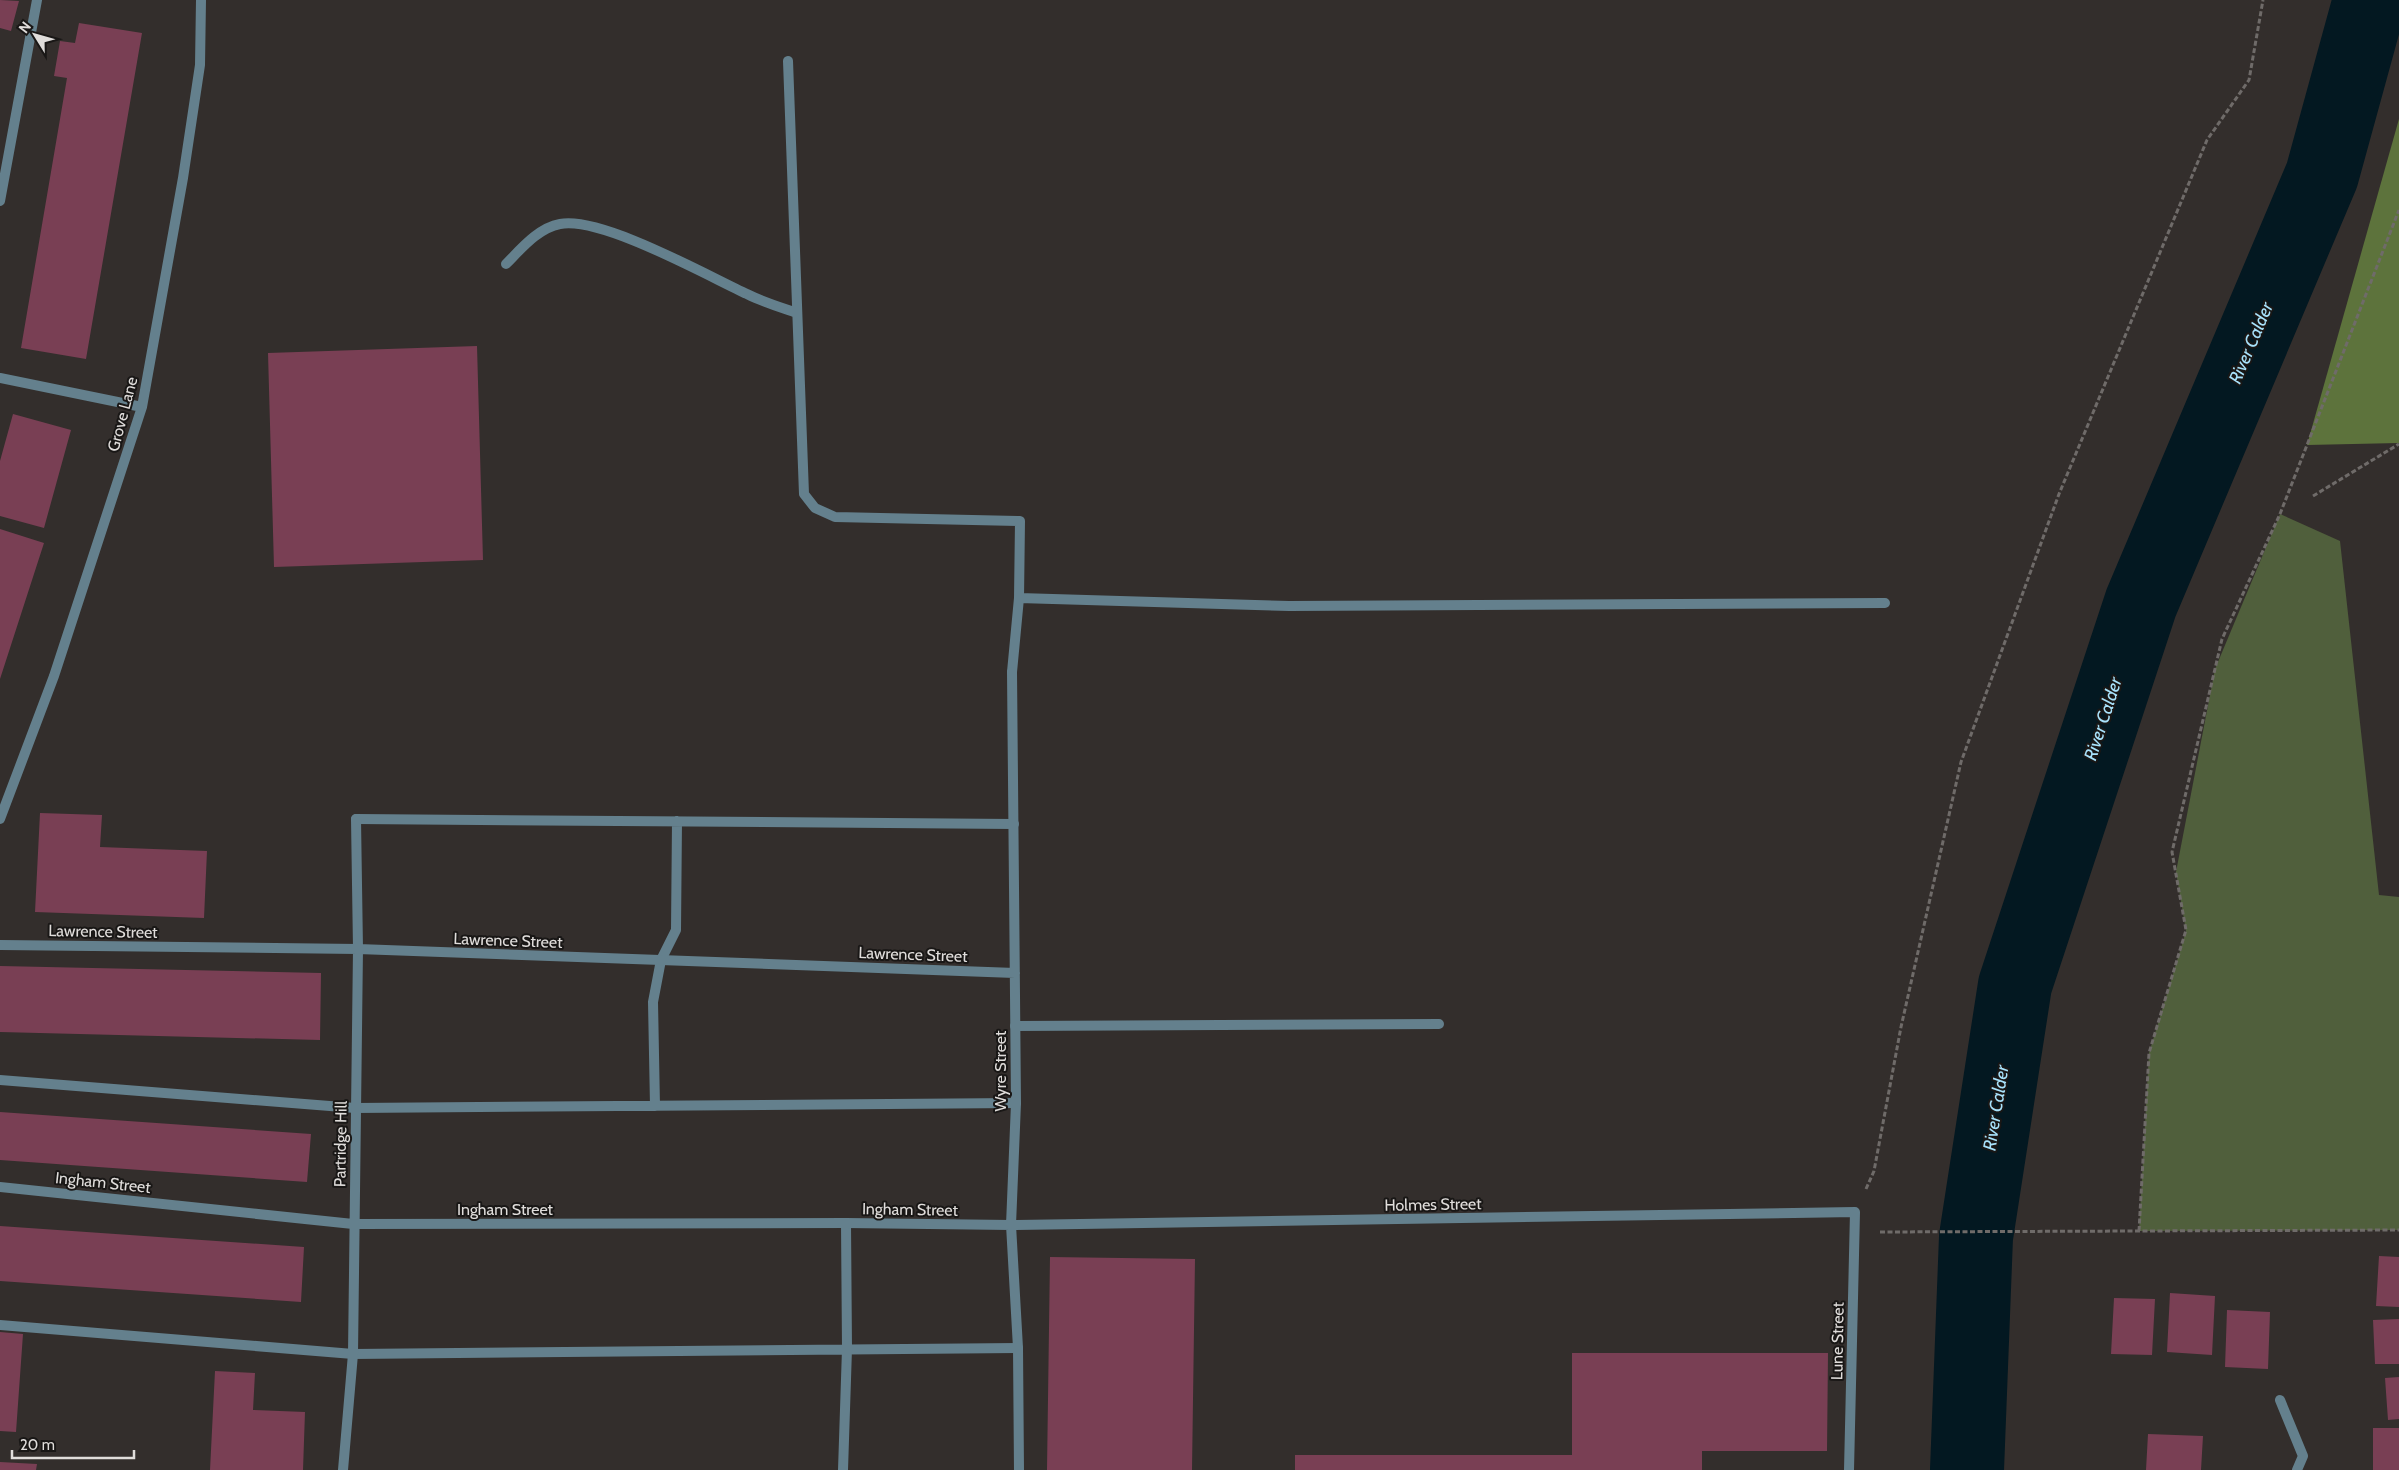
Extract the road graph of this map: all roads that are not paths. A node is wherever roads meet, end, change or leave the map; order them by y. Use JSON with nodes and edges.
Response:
{"nodes":[{"id":1,"x":37,"y":0,"type":"edge"},
{"id":2,"x":201,"y":0,"type":"edge"},
{"id":3,"x":788,"y":61,"type":"dead end"},
{"id":4,"x":0,"y":201,"type":"edge"},
{"id":5,"x":506,"y":264,"type":"dead end"},
{"id":6,"x":797,"y":313,"type":"junction"},
{"id":7,"x":0,"y":378,"type":"edge"},
{"id":8,"x":142,"y":407,"type":"junction"},
{"id":9,"x":1019,"y":598,"type":"junction"},
{"id":10,"x":1884,"y":603,"type":"dead end"},
{"id":11,"x":0,"y":817,"type":"edge"},
{"id":12,"x":677,"y":821,"type":"junction"},
{"id":13,"x":1014,"y":824,"type":"junction"},
{"id":14,"x":0,"y":945,"type":"edge"},
{"id":15,"x":358,"y":949,"type":"junction"},
{"id":16,"x":660,"y":960,"type":"junction"},
{"id":17,"x":1015,"y":973,"type":"junction"},
{"id":18,"x":1438,"y":1024,"type":"dead end"},
{"id":19,"x":1015,"y":1026,"type":"junction"},
{"id":20,"x":0,"y":1080,"type":"edge"},
{"id":21,"x":1016,"y":1103,"type":"junction"},
{"id":22,"x":655,"y":1106,"type":"junction"},
{"id":23,"x":355,"y":1108,"type":"junction"},
{"id":24,"x":0,"y":1186,"type":"edge"},
{"id":25,"x":1855,"y":1212,"type":"joint"},
{"id":26,"x":846,"y":1223,"type":"junction"},
{"id":27,"x":353,"y":1224,"type":"junction"},
{"id":28,"x":1011,"y":1225,"type":"junction"},
{"id":29,"x":0,"y":1325,"type":"edge"},
{"id":30,"x":1018,"y":1348,"type":"junction"},
{"id":31,"x":847,"y":1349,"type":"junction"},
{"id":32,"x":353,"y":1354,"type":"junction"},
{"id":33,"x":2280,"y":1400,"type":"dead end"},
{"id":34,"x":343,"y":1470,"type":"edge"},
{"id":35,"x":843,"y":1470,"type":"edge"},
{"id":36,"x":1019,"y":1470,"type":"edge"},
{"id":37,"x":1849,"y":1470,"type":"edge"},
{"id":38,"x":2297,"y":1470,"type":"edge"}],
"edges":[{"from":1,"to":4,"type":"street"},
{"from":2,"to":8,"type":"street","name":"Grove Lane"},
{"from":3,"to":6,"type":"street"},
{"from":5,"to":6,"type":"street"},
{"from":6,"to":9,"type":"street","name":"Wyre Street"},
{"from":7,"to":8,"type":"street"},
{"from":8,"to":11,"type":"street","name":"Grove Lane"},
{"from":9,"to":10,"type":"street"},
{"from":9,"to":13,"type":"street","name":"Wyre Street"},
{"from":12,"to":13,"type":"street"},
{"from":12,"to":15,"type":"street","name":"Partridge Hill"},
{"from":12,"to":16,"type":"street"},
{"from":13,"to":17,"type":"street","name":"Wyre Street"},
{"from":14,"to":15,"type":"street","name":"Lawrence Street"},
{"from":15,"to":16,"type":"street","name":"Lawrence Street"},
{"from":15,"to":23,"type":"street","name":"Partridge Hill"},
{"from":16,"to":17,"type":"street","name":"Lawrence Street"},
{"from":16,"to":22,"type":"street"},
{"from":17,"to":19,"type":"street","name":"Wyre Street"},
{"from":18,"to":19,"type":"street"},
{"from":19,"to":21,"type":"street","name":"Wyre Street"},
{"from":20,"to":23,"type":"street"},
{"from":21,"to":22,"type":"street"},
{"from":21,"to":28,"type":"street","name":"Wyre Street"},
{"from":22,"to":23,"type":"street"},
{"from":23,"to":27,"type":"street","name":"Partridge Hill"},
{"from":24,"to":27,"type":"street","name":"Ingham Street"},
{"from":25,"to":28,"type":"street","name":"Holmes Street"},
{"from":25,"to":37,"type":"street","name":"Lune Street"},
{"from":26,"to":27,"type":"street","name":"Ingham Street"},
{"from":26,"to":28,"type":"street","name":"Ingham Street"},
{"from":26,"to":31,"type":"street"},
{"from":27,"to":32,"type":"street","name":"Partridge Hill"},
{"from":28,"to":30,"type":"street","name":"Wyre Street"},
{"from":29,"to":32,"type":"street"},
{"from":30,"to":31,"type":"street"},
{"from":30,"to":36,"type":"street","name":"Wyre Street"},
{"from":31,"to":32,"type":"street"},
{"from":31,"to":35,"type":"street"},
{"from":32,"to":34,"type":"street","name":"Partridge Hill"},
{"from":33,"to":38,"type":"street"}]}
